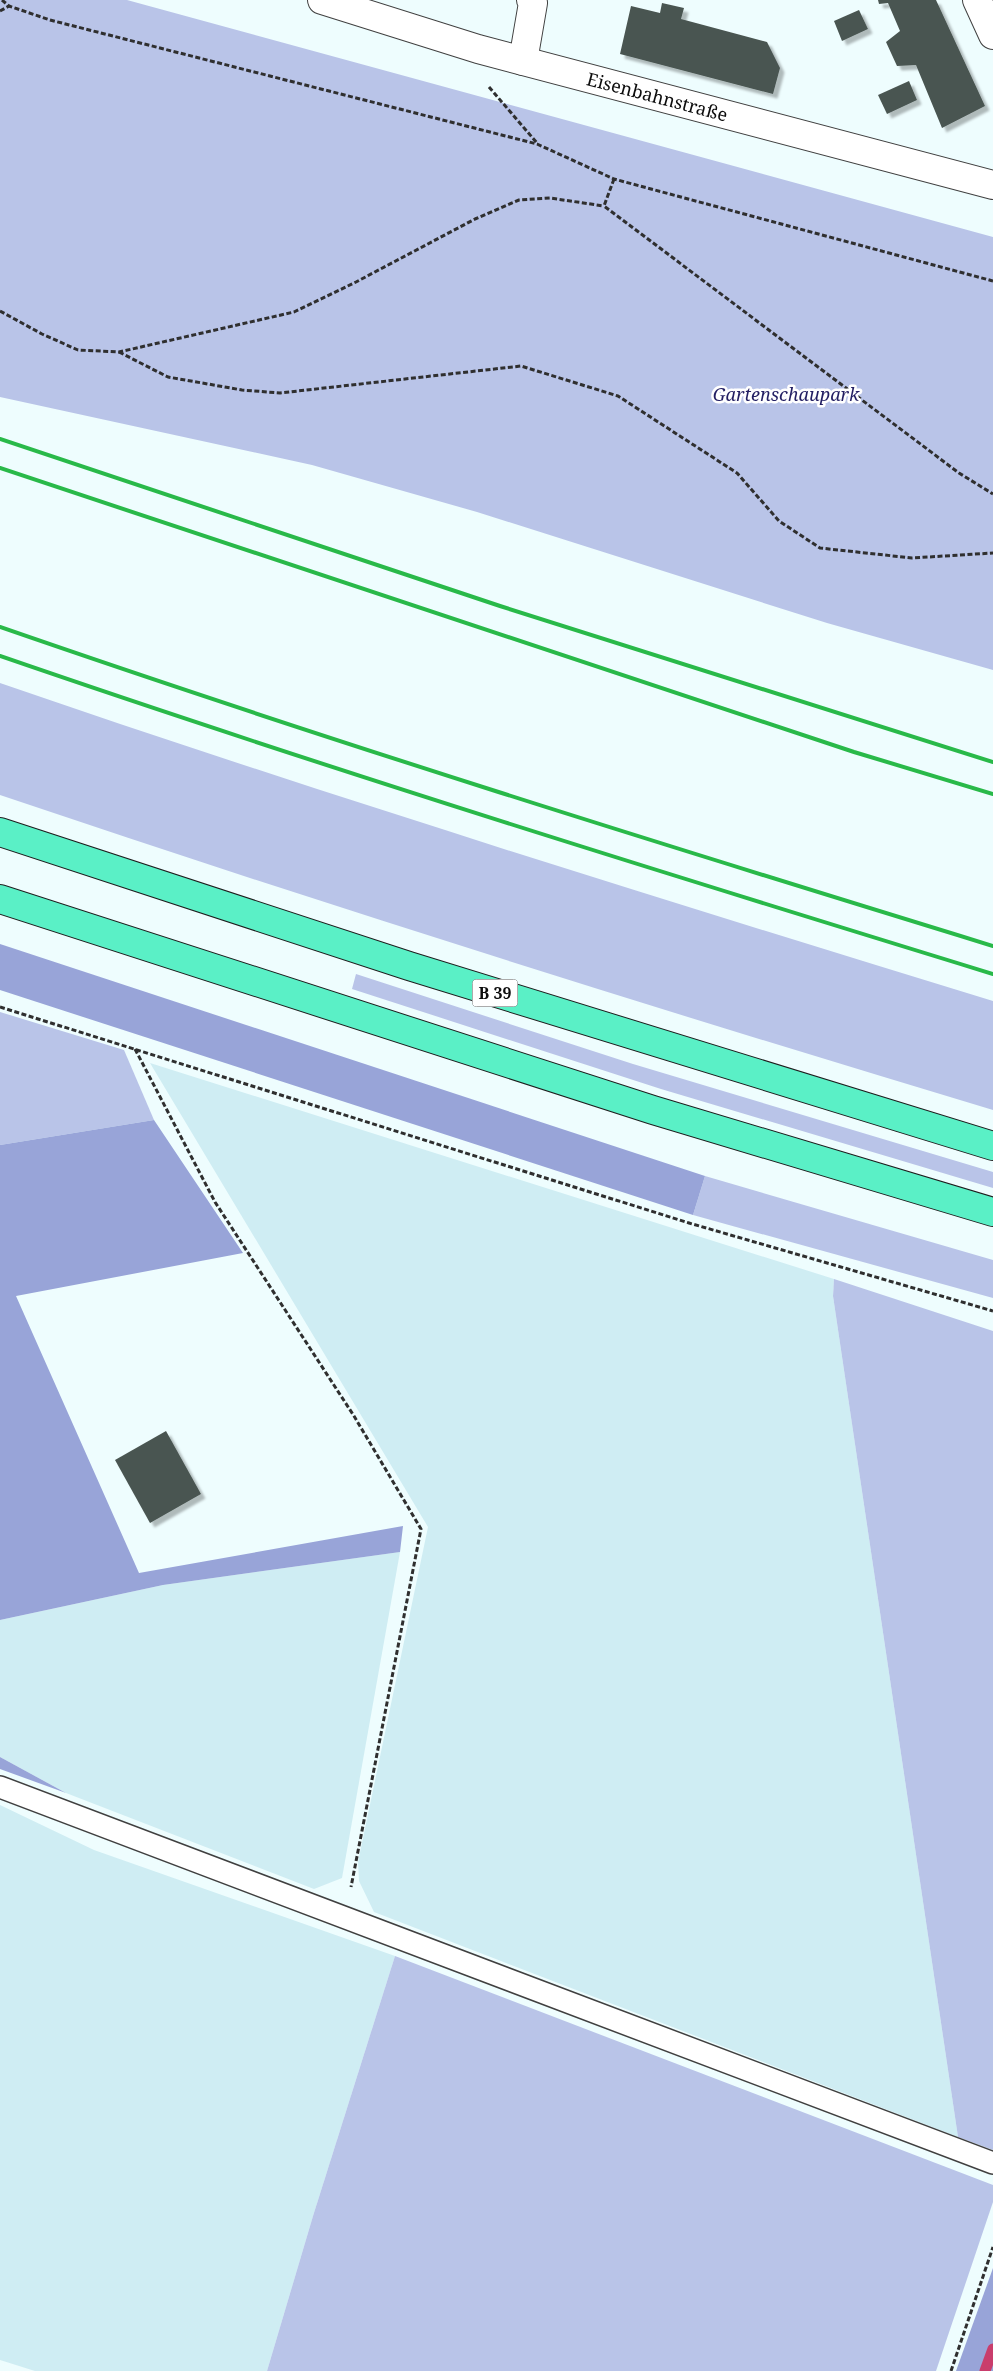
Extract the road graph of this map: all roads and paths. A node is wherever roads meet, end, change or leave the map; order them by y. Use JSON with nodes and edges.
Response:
{"nodes":[{"id":1,"x":2,"y":0,"type":"edge"},
{"id":2,"x":322,"y":0,"type":"edge"},
{"id":3,"x":531,"y":0,"type":"edge"},
{"id":4,"x":977,"y":0,"type":"edge"},
{"id":5,"x":9,"y":6,"type":"junction"},
{"id":6,"x":0,"y":11,"type":"edge"},
{"id":7,"x":993,"y":35,"type":"edge"},
{"id":8,"x":478,"y":49,"type":"junction"},
{"id":9,"x":523,"y":61,"type":"junction"},
{"id":10,"x":537,"y":144,"type":"junction"},
{"id":11,"x":614,"y":178,"type":"junction"},
{"id":12,"x":993,"y":185,"type":"edge"},
{"id":13,"x":604,"y":206,"type":"junction"},
{"id":14,"x":993,"y":281,"type":"edge"},
{"id":15,"x":0,"y":311,"type":"edge"},
{"id":16,"x":119,"y":352,"type":"junction"},
{"id":17,"x":993,"y":494,"type":"edge"},
{"id":18,"x":993,"y":554,"type":"edge"},
{"id":19,"x":0,"y":832,"type":"edge"},
{"id":20,"x":0,"y":898,"type":"edge"},
{"id":21,"x":0,"y":1006,"type":"edge"},
{"id":22,"x":135,"y":1049,"type":"junction"},
{"id":23,"x":993,"y":1146,"type":"edge"},
{"id":24,"x":993,"y":1212,"type":"edge"},
{"id":25,"x":993,"y":1310,"type":"edge"},
{"id":26,"x":0,"y":1787,"type":"edge"},
{"id":27,"x":344,"y":1919,"type":"junction"},
{"id":28,"x":993,"y":2162,"type":"edge"},
{"id":29,"x":993,"y":2247,"type":"edge"},
{"id":30,"x":951,"y":2371,"type":"edge"}],
"edges":[{"from":1,"to":5,"type":"path"},
{"from":2,"to":8,"type":"street","name":"Eisenbahnstraße"},
{"from":3,"to":9,"type":"street"},
{"from":4,"to":7,"type":"street"},
{"from":5,"to":6,"type":"path"},
{"from":5,"to":10,"type":"path"},
{"from":8,"to":9,"type":"street","name":"Eisenbahnstraße"},
{"from":8,"to":10,"type":"path"},
{"from":9,"to":12,"type":"street","name":"Eisenbahnstraße"},
{"from":10,"to":11,"type":"path"},
{"from":11,"to":13,"type":"path"},
{"from":11,"to":14,"type":"path"},
{"from":13,"to":16,"type":"path"},
{"from":13,"to":17,"type":"path"},
{"from":15,"to":16,"type":"path"},
{"from":16,"to":18,"type":"path"},
{"from":19,"to":23,"type":"highway","number":"B 39"},
{"from":20,"to":24,"type":"highway"},
{"from":21,"to":22,"type":"path"},
{"from":22,"to":25,"type":"path"},
{"from":22,"to":27,"type":"path"},
{"from":26,"to":27,"type":"lane"},
{"from":27,"to":28,"type":"lane"},
{"from":29,"to":30,"type":"path"}]}
